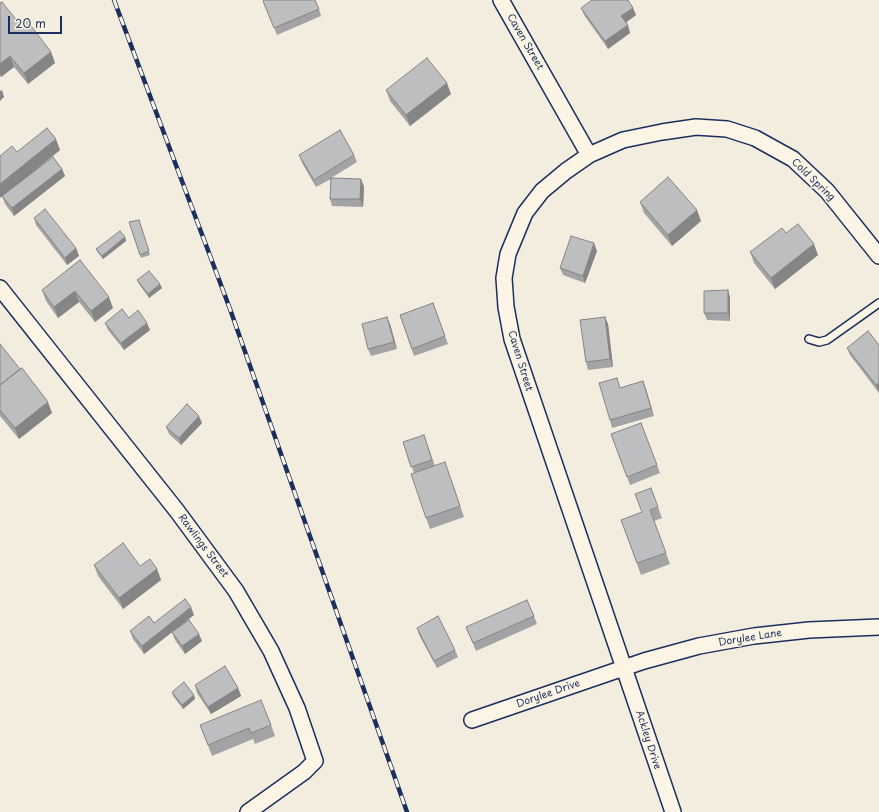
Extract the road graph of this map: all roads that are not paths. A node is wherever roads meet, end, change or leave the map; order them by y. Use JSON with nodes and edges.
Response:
{"nodes":[{"id":1,"x":501,"y":0,"type":"edge"},
{"id":2,"x":589,"y":155,"type":"junction"},
{"id":3,"x":879,"y":256,"type":"edge"},
{"id":4,"x":0,"y":288,"type":"edge"},
{"id":5,"x":879,"y":303,"type":"edge"},
{"id":6,"x":809,"y":339,"type":"dead end"},
{"id":7,"x":879,"y":627,"type":"edge"},
{"id":8,"x":624,"y":668,"type":"junction"},
{"id":9,"x":472,"y":720,"type":"dead end"},
{"id":10,"x":248,"y":812,"type":"edge"},
{"id":11,"x":673,"y":812,"type":"edge"}],
"edges":[{"from":1,"to":2,"type":"street","name":"Caven Street"},
{"from":2,"to":3,"type":"street","name":"Cold Spring"},
{"from":2,"to":8,"type":"street","name":"Caven Street"},
{"from":4,"to":10,"type":"street","name":"Rawlings Street"},
{"from":5,"to":6,"type":"lane"},
{"from":7,"to":8,"type":"street","name":"Dorylee Lane"},
{"from":8,"to":9,"type":"street","name":"Dorylee Drive"},
{"from":8,"to":11,"type":"street","name":"Ackley Drive"}]}
